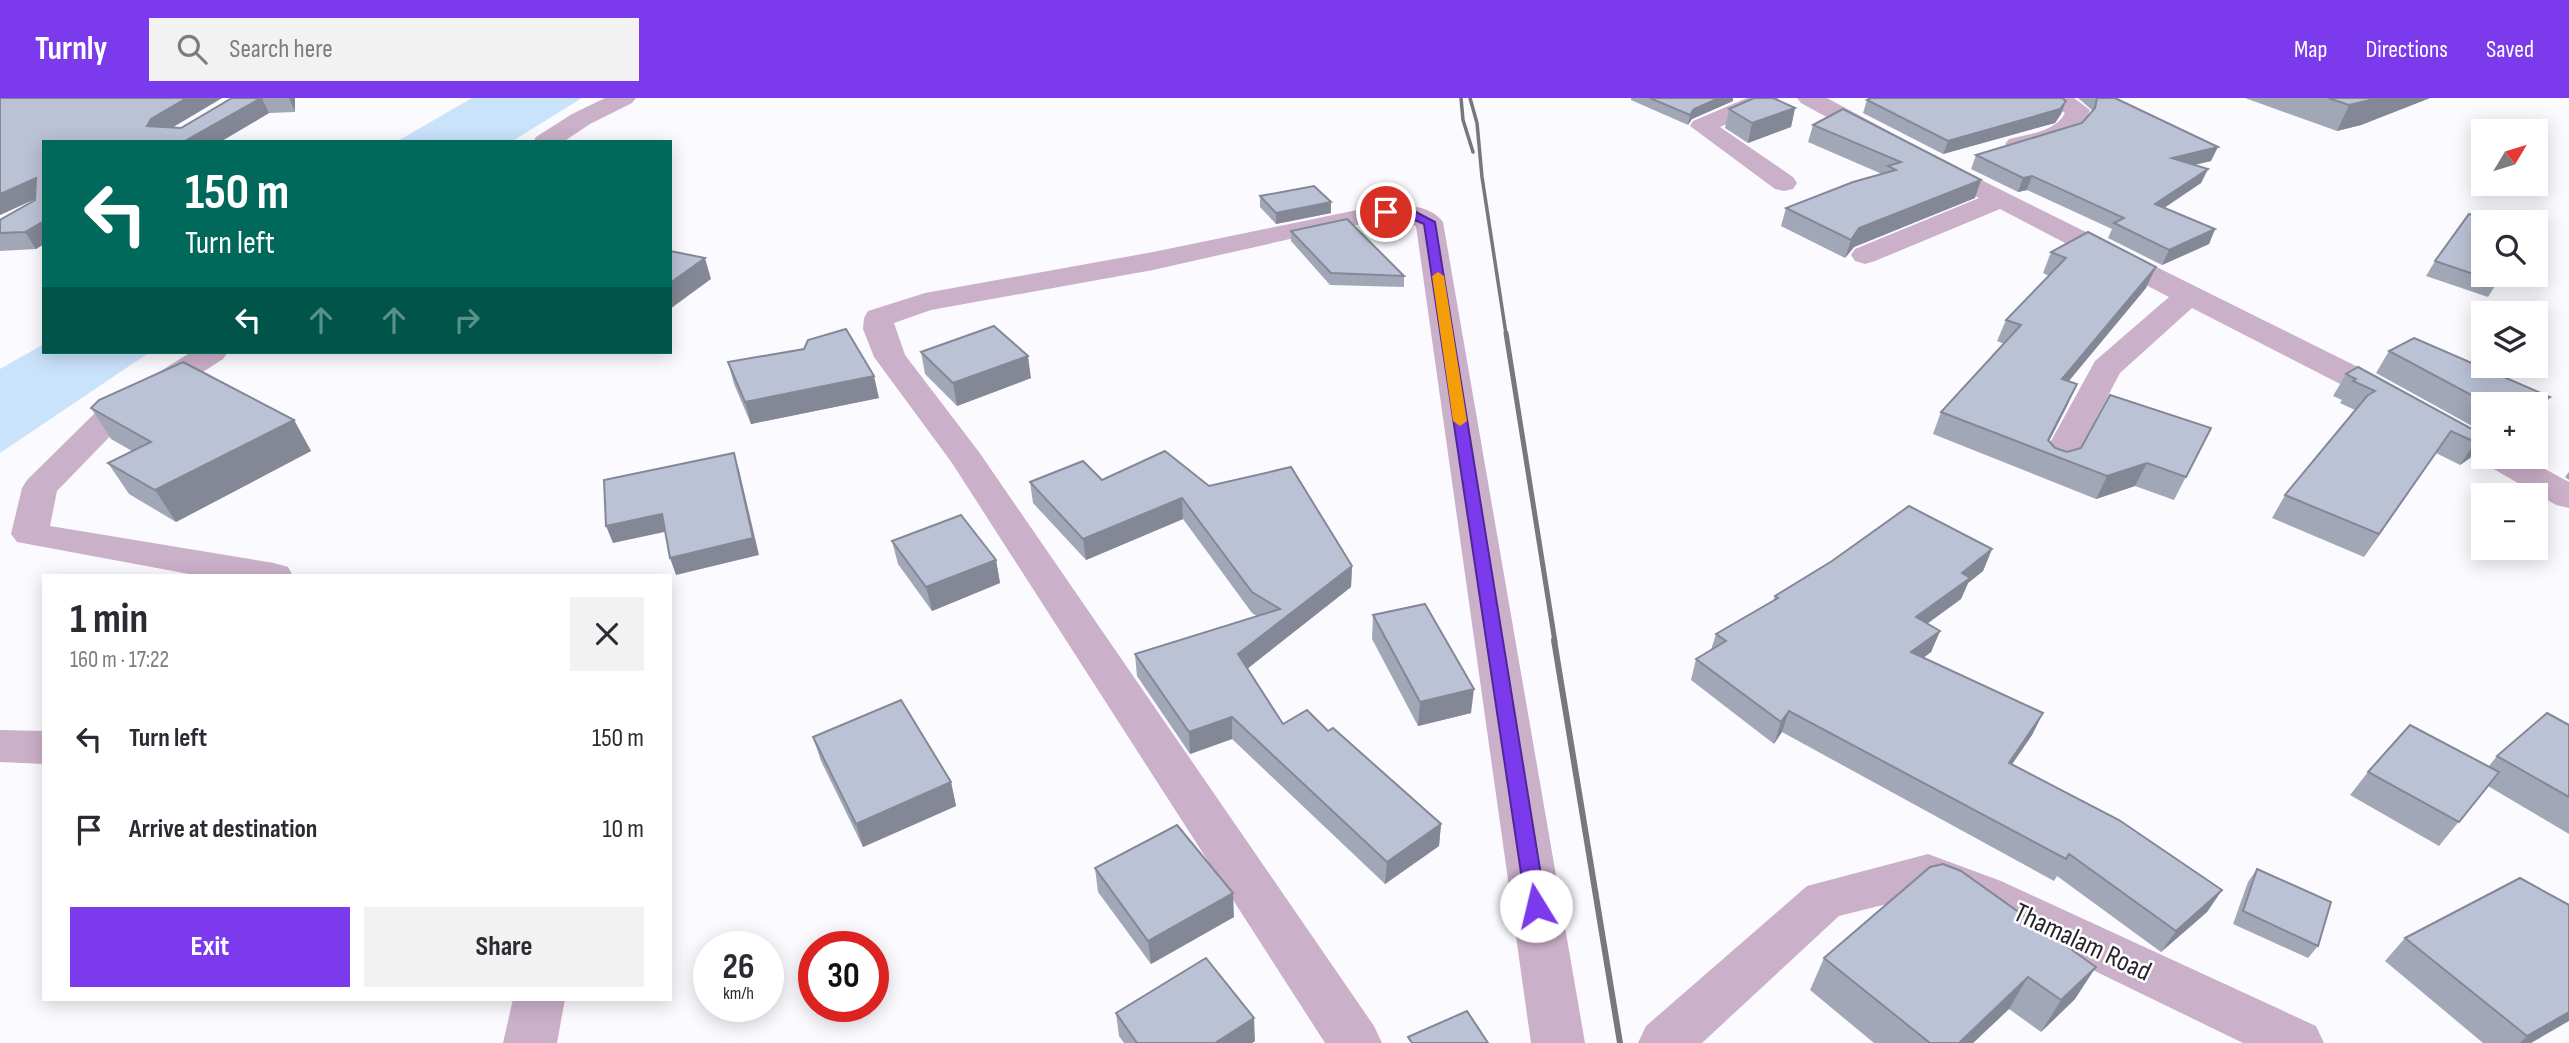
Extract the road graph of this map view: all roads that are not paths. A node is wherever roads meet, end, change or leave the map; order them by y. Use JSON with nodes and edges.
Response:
{"nodes":[{"id":1,"x":624,"y":98,"type":"edge"},
{"id":2,"x":1767,"y":98,"type":"edge"},
{"id":3,"x":1809,"y":98,"type":"edge"},
{"id":4,"x":2056,"y":98,"type":"edge"},
{"id":5,"x":548,"y":140,"type":"edge"},
{"id":6,"x":1938,"y":167,"type":"junction"},
{"id":7,"x":1784,"y":183,"type":"dead end"},
{"id":8,"x":2001,"y":199,"type":"junction"},
{"id":9,"x":1865,"y":255,"type":"dead end"},
{"id":10,"x":2189,"y":295,"type":"junction"},
{"id":11,"x":209,"y":354,"type":"edge"},
{"id":12,"x":2471,"y":442,"type":"edge"},
{"id":13,"x":2058,"y":461,"type":"edge"},
{"id":14,"x":2519,"y":469,"type":"edge"},
{"id":15,"x":2569,"y":497,"type":"edge"},
{"id":16,"x":262,"y":574,"type":"edge"},
{"id":17,"x":0,"y":746,"type":"edge"},
{"id":18,"x":42,"y":748,"type":"edge"},
{"id":19,"x":538,"y":1001,"type":"edge"},
{"id":20,"x":530,"y":1043,"type":"edge"},
{"id":21,"x":1355,"y":1043,"type":"edge"},
{"id":22,"x":1558,"y":1043,"type":"edge"},
{"id":23,"x":1665,"y":1043,"type":"edge"},
{"id":24,"x":2297,"y":1043,"type":"edge"}],
"edges":[{"from":1,"to":5,"type":"street"},
{"from":2,"to":7,"type":"street"},
{"from":3,"to":6,"type":"street"},
{"from":4,"to":6,"type":"street"},
{"from":6,"to":8,"type":"street"},
{"from":8,"to":9,"type":"street"},
{"from":8,"to":10,"type":"street"},
{"from":10,"to":12,"type":"street"},
{"from":10,"to":13,"type":"street"},
{"from":11,"to":16,"type":"street"},
{"from":14,"to":15,"type":"street"},
{"from":17,"to":18,"type":"street"},
{"from":19,"to":20,"type":"street"},
{"from":21,"to":22,"type":"street"},
{"from":23,"to":24,"type":"street","name":"Thamalam Road"}]}
